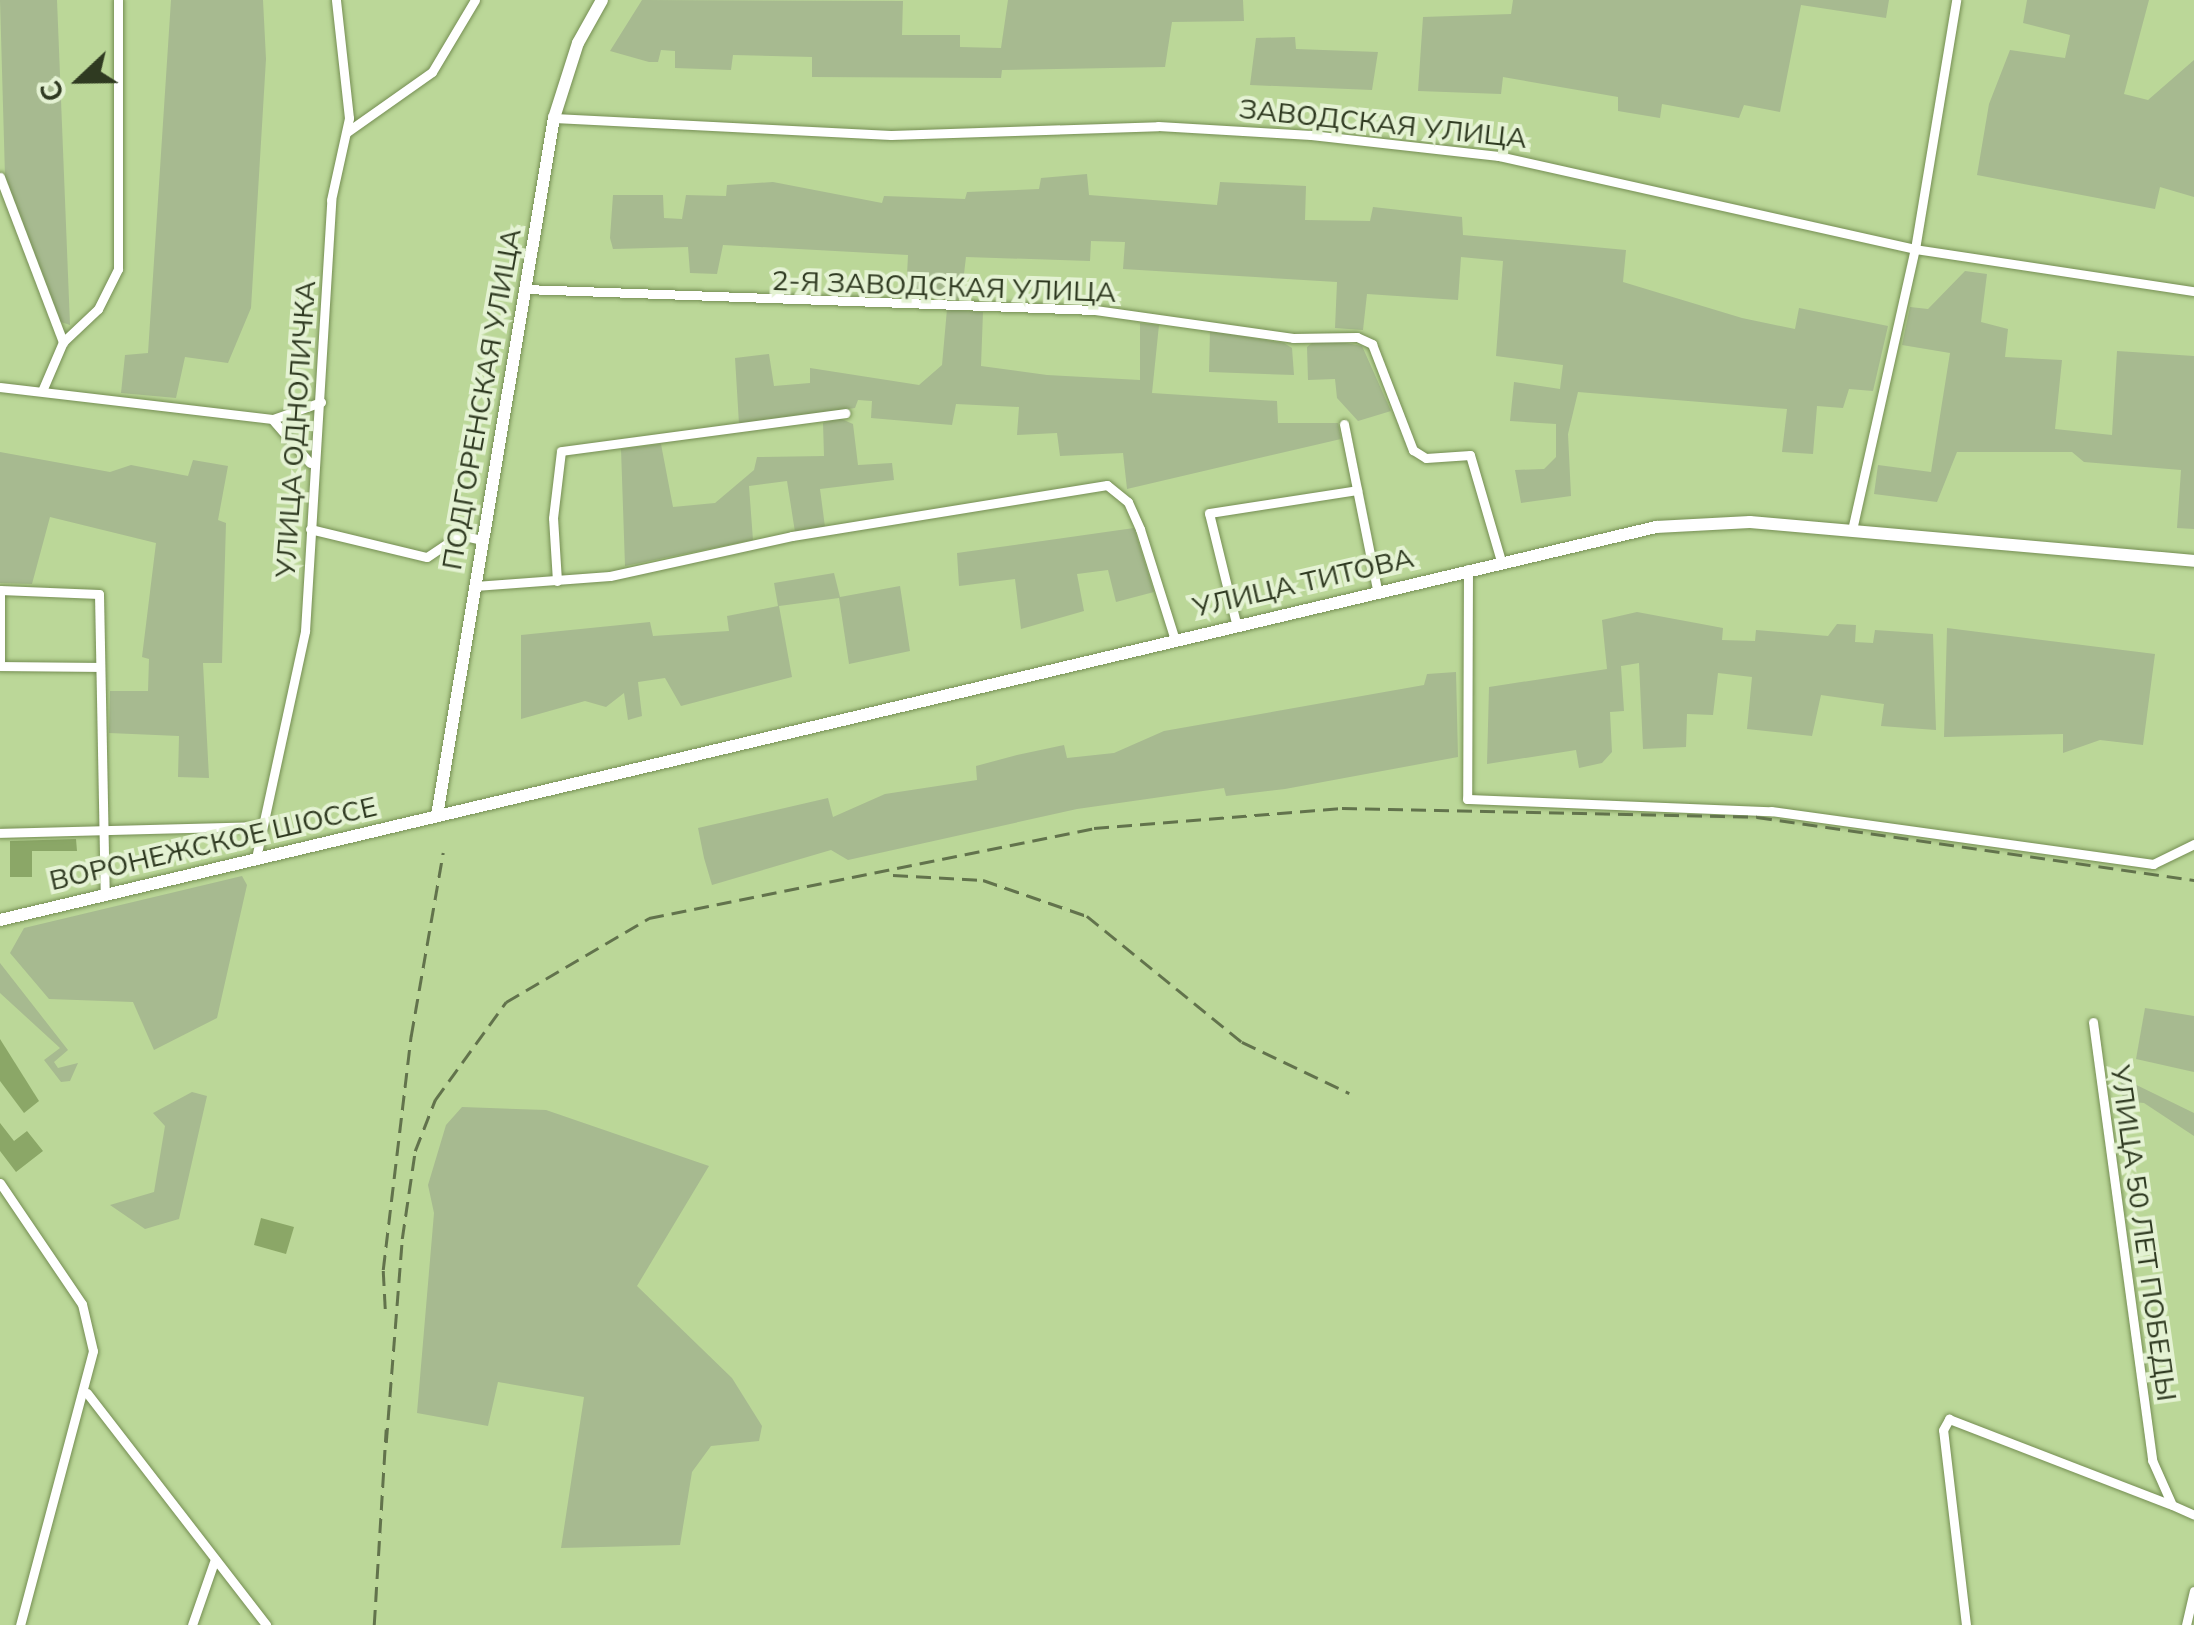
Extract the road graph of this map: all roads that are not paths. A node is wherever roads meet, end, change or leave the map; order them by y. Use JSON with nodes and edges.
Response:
{"nodes":[{"id":1,"x":118,"y":0,"type":"edge"},
{"id":2,"x":336,"y":0,"type":"edge"},
{"id":3,"x":475,"y":0,"type":"edge"},
{"id":4,"x":602,"y":0,"type":"edge"},
{"id":5,"x":1956,"y":0,"type":"edge"},
{"id":6,"x":554,"y":118,"type":"junction"},
{"id":7,"x":347,"y":132,"type":"junction"},
{"id":8,"x":0,"y":177,"type":"edge"},
{"id":9,"x":1915,"y":250,"type":"junction"},
{"id":10,"x":525,"y":289,"type":"junction"},
{"id":11,"x":2194,"y":291,"type":"edge"},
{"id":12,"x":63,"y":342,"type":"junction"},
{"id":13,"x":0,"y":387,"type":"edge"},
{"id":14,"x":42,"y":391,"type":"junction"},
{"id":15,"x":321,"y":402,"type":"junction"},
{"id":16,"x":845,"y":412,"type":"dead end"},
{"id":17,"x":272,"y":419,"type":"junction"},
{"id":18,"x":1344,"y":424,"type":"dead end"},
{"id":19,"x":310,"y":463,"type":"junction"},
{"id":20,"x":1358,"y":490,"type":"junction"},
{"id":21,"x":310,"y":528,"type":"junction"},
{"id":22,"x":1852,"y":530,"type":"junction"},
{"id":23,"x":482,"y":540,"type":"junction"},
{"id":24,"x":2194,"y":561,"type":"edge"},
{"id":25,"x":1501,"y":562,"type":"junction"},
{"id":26,"x":1468,"y":569,"type":"junction"},
{"id":27,"x":557,"y":581,"type":"junction"},
{"id":28,"x":475,"y":586,"type":"junction"},
{"id":29,"x":1377,"y":589,"type":"junction"},
{"id":30,"x":0,"y":590,"type":"edge"},
{"id":31,"x":1236,"y":623,"type":"junction"},
{"id":32,"x":1174,"y":637,"type":"junction"},
{"id":33,"x":0,"y":666,"type":"edge"},
{"id":34,"x":100,"y":667,"type":"junction"},
{"id":35,"x":437,"y":816,"type":"junction"},
{"id":36,"x":260,"y":826,"type":"junction"},
{"id":37,"x":0,"y":833,"type":"edge"},
{"id":38,"x":102,"y":833,"type":"junction"},
{"id":39,"x":2194,"y":844,"type":"edge"},
{"id":40,"x":256,"y":858,"type":"junction"},
{"id":41,"x":105,"y":895,"type":"junction"},
{"id":42,"x":0,"y":920,"type":"edge"},
{"id":43,"x":2092,"y":1022,"type":"dead end"},
{"id":44,"x":1,"y":1187,"type":"edge"},
{"id":45,"x":87,"y":1393,"type":"junction"},
{"id":46,"x":2172,"y":1505,"type":"junction"},
{"id":47,"x":2194,"y":1515,"type":"edge"},
{"id":48,"x":214,"y":1559,"type":"junction"},
{"id":49,"x":2194,"y":1591,"type":"edge"},
{"id":50,"x":20,"y":1625,"type":"edge"},
{"id":51,"x":192,"y":1625,"type":"edge"},
{"id":52,"x":266,"y":1625,"type":"edge"},
{"id":53,"x":1966,"y":1625,"type":"edge"},
{"id":54,"x":2186,"y":1625,"type":"edge"}],
"edges":[{"from":1,"to":12,"type":"street"},
{"from":2,"to":7,"type":"street","name":"УЛИЦА ОДНОЛИЧКА"},
{"from":3,"to":7,"type":"street"},
{"from":4,"to":6,"type":"main road","name":"ПОДГОРЕНСКАЯ УЛИЦА"},
{"from":5,"to":9,"type":"street"},
{"from":6,"to":9,"type":"street","name":"ЗАВОДСКАЯ УЛИЦА"},
{"from":6,"to":10,"type":"main road","name":"ПОДГОРЕНСКАЯ УЛИЦА"},
{"from":7,"to":15,"type":"street","name":"УЛИЦА ОДНОЛИЧКА"},
{"from":8,"to":12,"type":"street"},
{"from":9,"to":11,"type":"street","name":"ЗАВОДСКАЯ УЛИЦА"},
{"from":9,"to":22,"type":"street"},
{"from":10,"to":23,"type":"main road","name":"ПОДГОРЕНСКАЯ УЛИЦА"},
{"from":10,"to":25,"type":"street","name":"2-Я ЗАВОДСКАЯ УЛИЦА"},
{"from":12,"to":14,"type":"street"},
{"from":13,"to":14,"type":"street"},
{"from":14,"to":17,"type":"street"},
{"from":15,"to":17,"type":"street"},
{"from":15,"to":19,"type":"street","name":"УЛИЦА ОДНОЛИЧКА"},
{"from":16,"to":27,"type":"street"},
{"from":17,"to":19,"type":"street"},
{"from":18,"to":20,"type":"street"},
{"from":19,"to":21,"type":"street","name":"УЛИЦА ОДНОЛИЧКА"},
{"from":20,"to":29,"type":"street"},
{"from":20,"to":31,"type":"street"},
{"from":21,"to":23,"type":"street"},
{"from":21,"to":36,"type":"street","name":"УЛИЦА ОДНОЛИЧКА"},
{"from":22,"to":24,"type":"main road","name":"УЛИЦА ТИТОВА"},
{"from":22,"to":25,"type":"main road","name":"УЛИЦА ТИТОВА"},
{"from":23,"to":28,"type":"main road","name":"ПОДГОРЕНСКАЯ УЛИЦА"},
{"from":25,"to":26,"type":"main road","name":"УЛИЦА ТИТОВА"},
{"from":26,"to":29,"type":"main road","name":"УЛИЦА ТИТОВА"},
{"from":26,"to":39,"type":"street"},
{"from":27,"to":28,"type":"street"},
{"from":27,"to":32,"type":"street"},
{"from":28,"to":35,"type":"main road","name":"ПОДГОРЕНСКАЯ УЛИЦА"},
{"from":29,"to":31,"type":"main road","name":"УЛИЦА ТИТОВА"},
{"from":30,"to":33,"type":"street"},
{"from":30,"to":34,"type":"street"},
{"from":31,"to":32,"type":"main road","name":"УЛИЦА ТИТОВА"},
{"from":32,"to":35,"type":"main road","name":"УЛИЦА ТИТОВА"},
{"from":33,"to":34,"type":"street"},
{"from":34,"to":38,"type":"street"},
{"from":35,"to":40,"type":"main road","name":"ВОРОНЕЖСКОЕ ШОССЕ"},
{"from":36,"to":38,"type":"street"},
{"from":36,"to":40,"type":"street","name":"УЛИЦА ОДНОЛИЧКА"},
{"from":37,"to":38,"type":"street"},
{"from":38,"to":41,"type":"street"},
{"from":40,"to":41,"type":"main road","name":"ВОРОНЕЖСКОЕ ШОССЕ"},
{"from":41,"to":42,"type":"main road","name":"ВОРОНЕЖСКОЕ ШОССЕ"},
{"from":43,"to":46,"type":"street","name":"УЛИЦА 50 ЛЕТ ПОБЕДЫ"},
{"from":44,"to":45,"type":"street"},
{"from":45,"to":48,"type":"street"},
{"from":45,"to":50,"type":"street"},
{"from":46,"to":47,"type":"street"},
{"from":46,"to":53,"type":"street"},
{"from":48,"to":51,"type":"street"},
{"from":48,"to":52,"type":"street"},
{"from":49,"to":54,"type":"street"}]}
